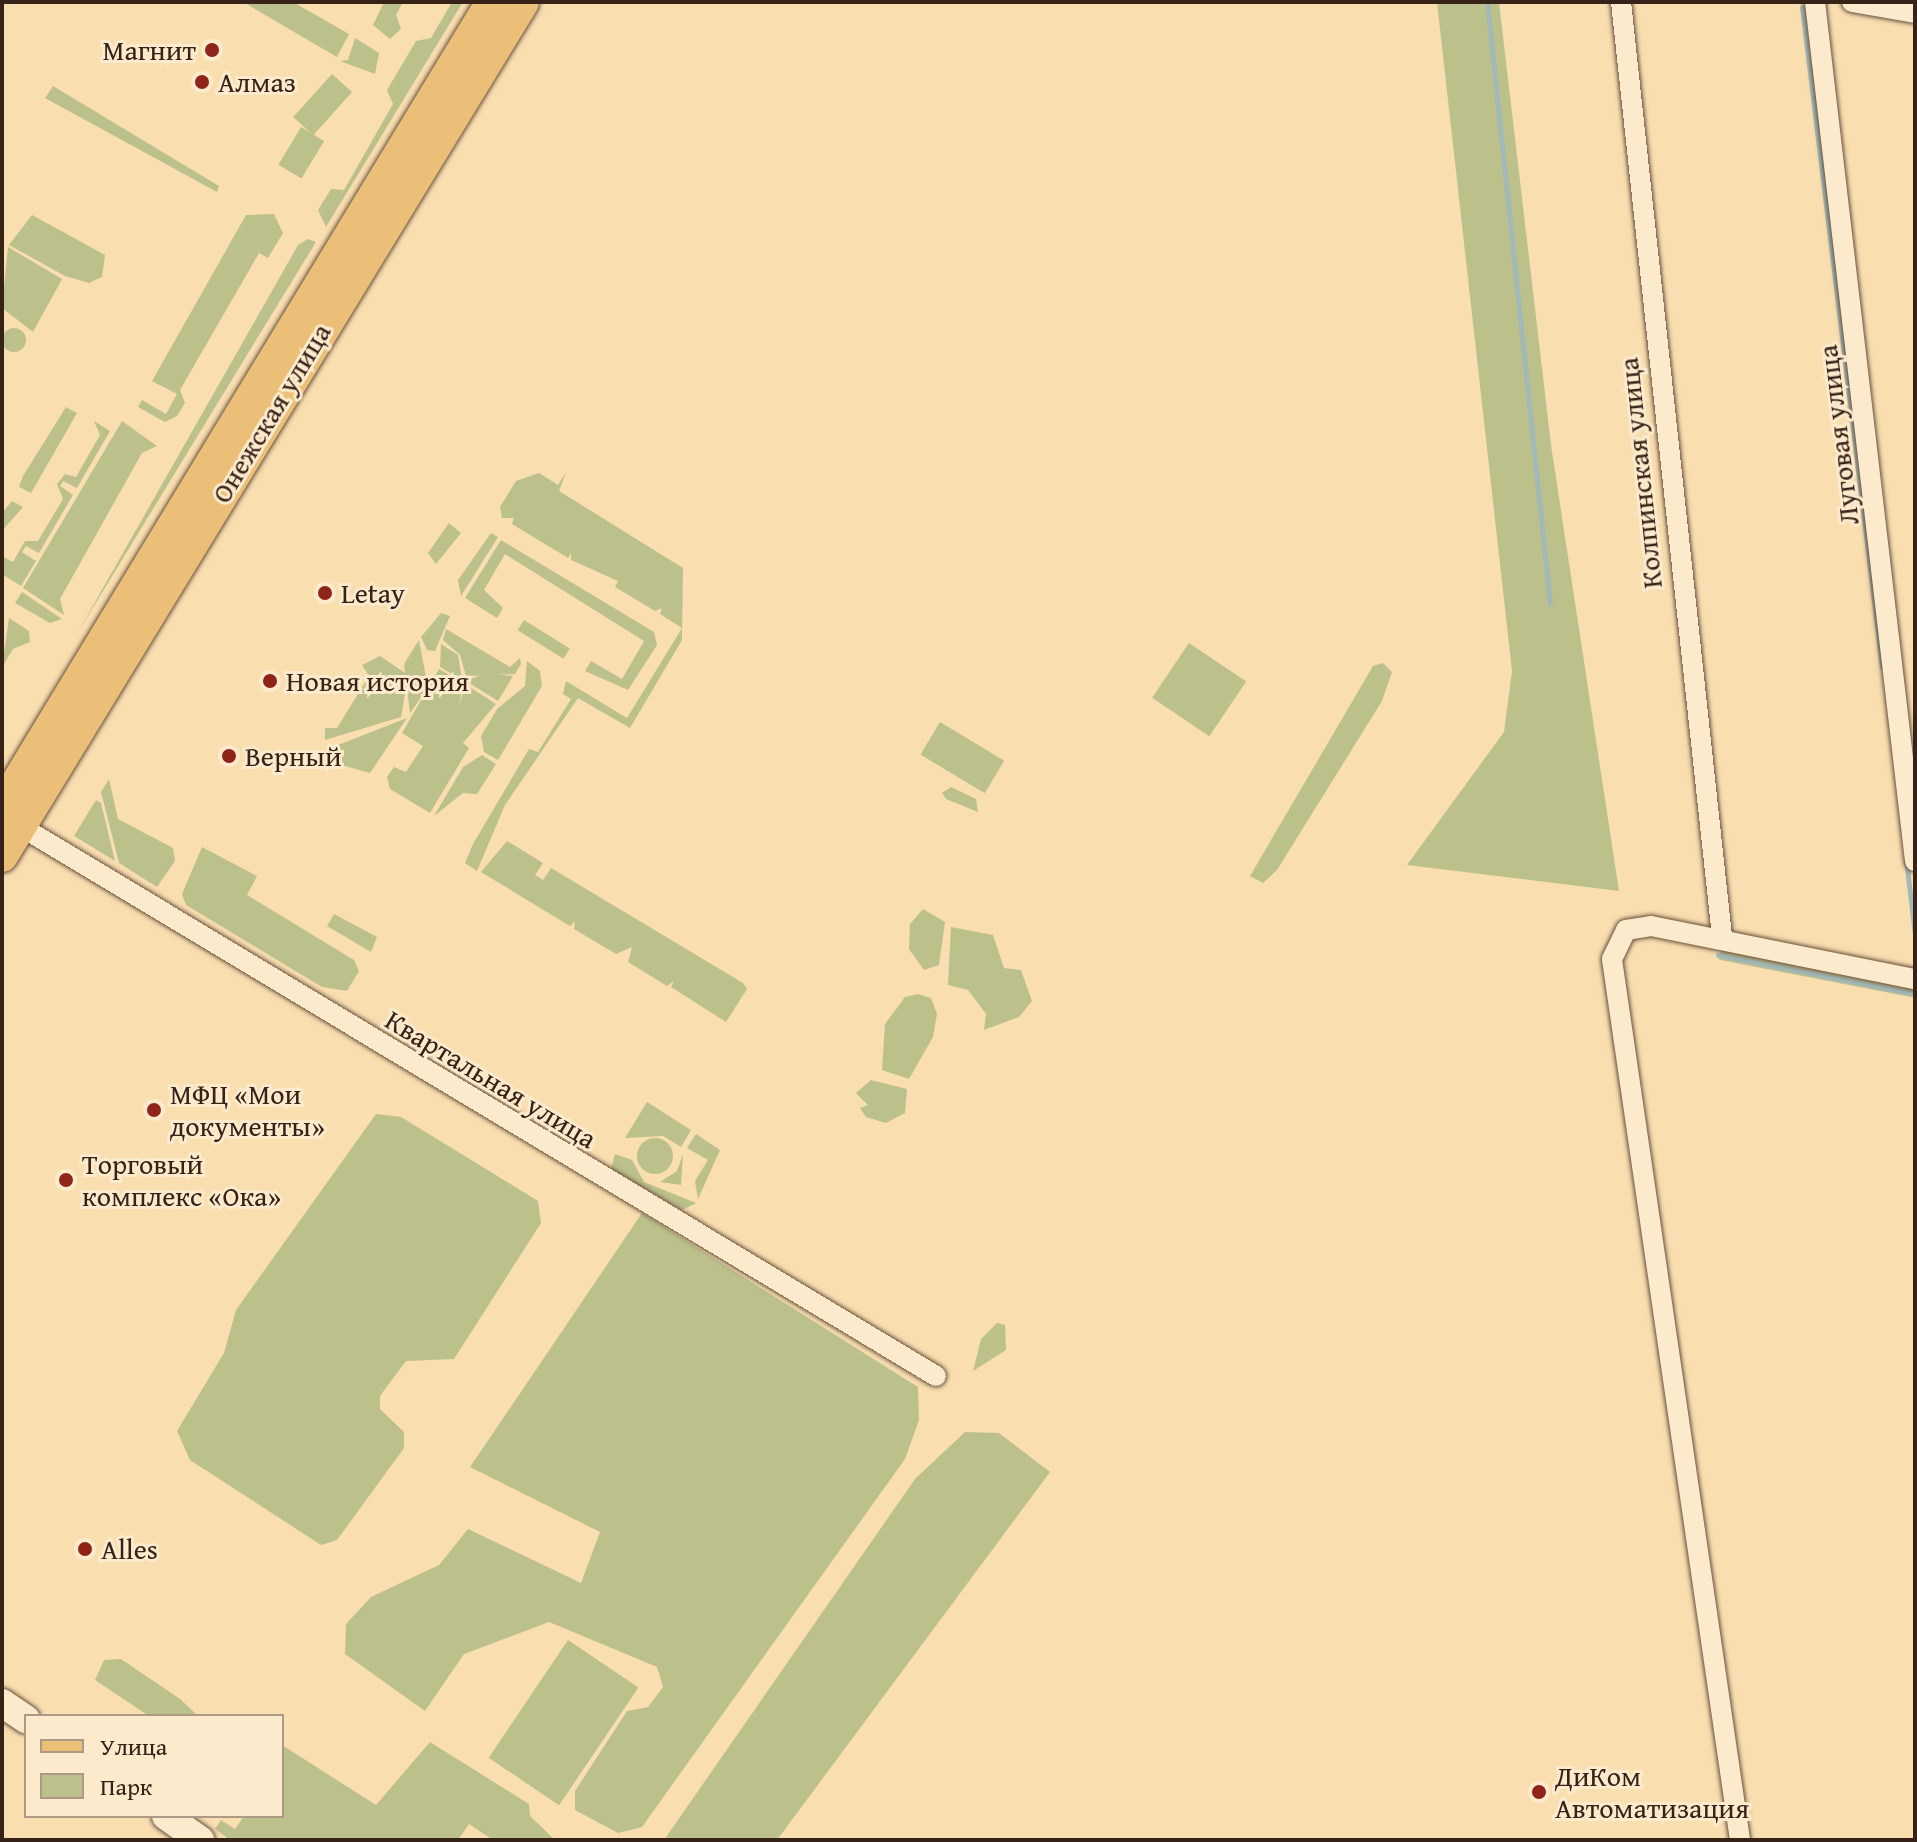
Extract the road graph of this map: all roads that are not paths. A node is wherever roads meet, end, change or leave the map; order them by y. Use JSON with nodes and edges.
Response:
{"nodes":[{"id":1,"x":492,"y":2,"type":"edge"},
{"id":2,"x":523,"y":2,"type":"edge"},
{"id":3,"x":1621,"y":2,"type":"edge"},
{"id":4,"x":1815,"y":2,"type":"edge"},
{"id":5,"x":1852,"y":2,"type":"edge"},
{"id":6,"x":1915,"y":13,"type":"edge"},
{"id":7,"x":8,"y":816,"type":"edge"},
{"id":8,"x":2,"y":856,"type":"edge"},
{"id":9,"x":1915,"y":861,"type":"edge"},
{"id":10,"x":1722,"y":937,"type":"junction"},
{"id":11,"x":1915,"y":979,"type":"edge"},
{"id":12,"x":936,"y":1376,"type":"dead end"},
{"id":13,"x":2,"y":1703,"type":"edge"},
{"id":14,"x":24,"y":1718,"type":"edge"},
{"id":15,"x":169,"y":1818,"type":"edge"},
{"id":16,"x":200,"y":1840,"type":"edge"},
{"id":17,"x":1740,"y":1840,"type":"edge"}],
"edges":[{"from":1,"to":7,"type":"main road","name":"Онежская улица"},
{"from":2,"to":7,"type":"main road","name":"Онежская улица"},
{"from":3,"to":10,"type":"street","name":"Колпинская улица"},
{"from":4,"to":9,"type":"street","name":"Луговая улица"},
{"from":5,"to":6,"type":"street"},
{"from":7,"to":8,"type":"main road"},
{"from":7,"to":12,"type":"street","name":"Квартальная улица"},
{"from":10,"to":11,"type":"street"},
{"from":10,"to":17,"type":"street"},
{"from":13,"to":14,"type":"main road"},
{"from":15,"to":16,"type":"main road"}]}
